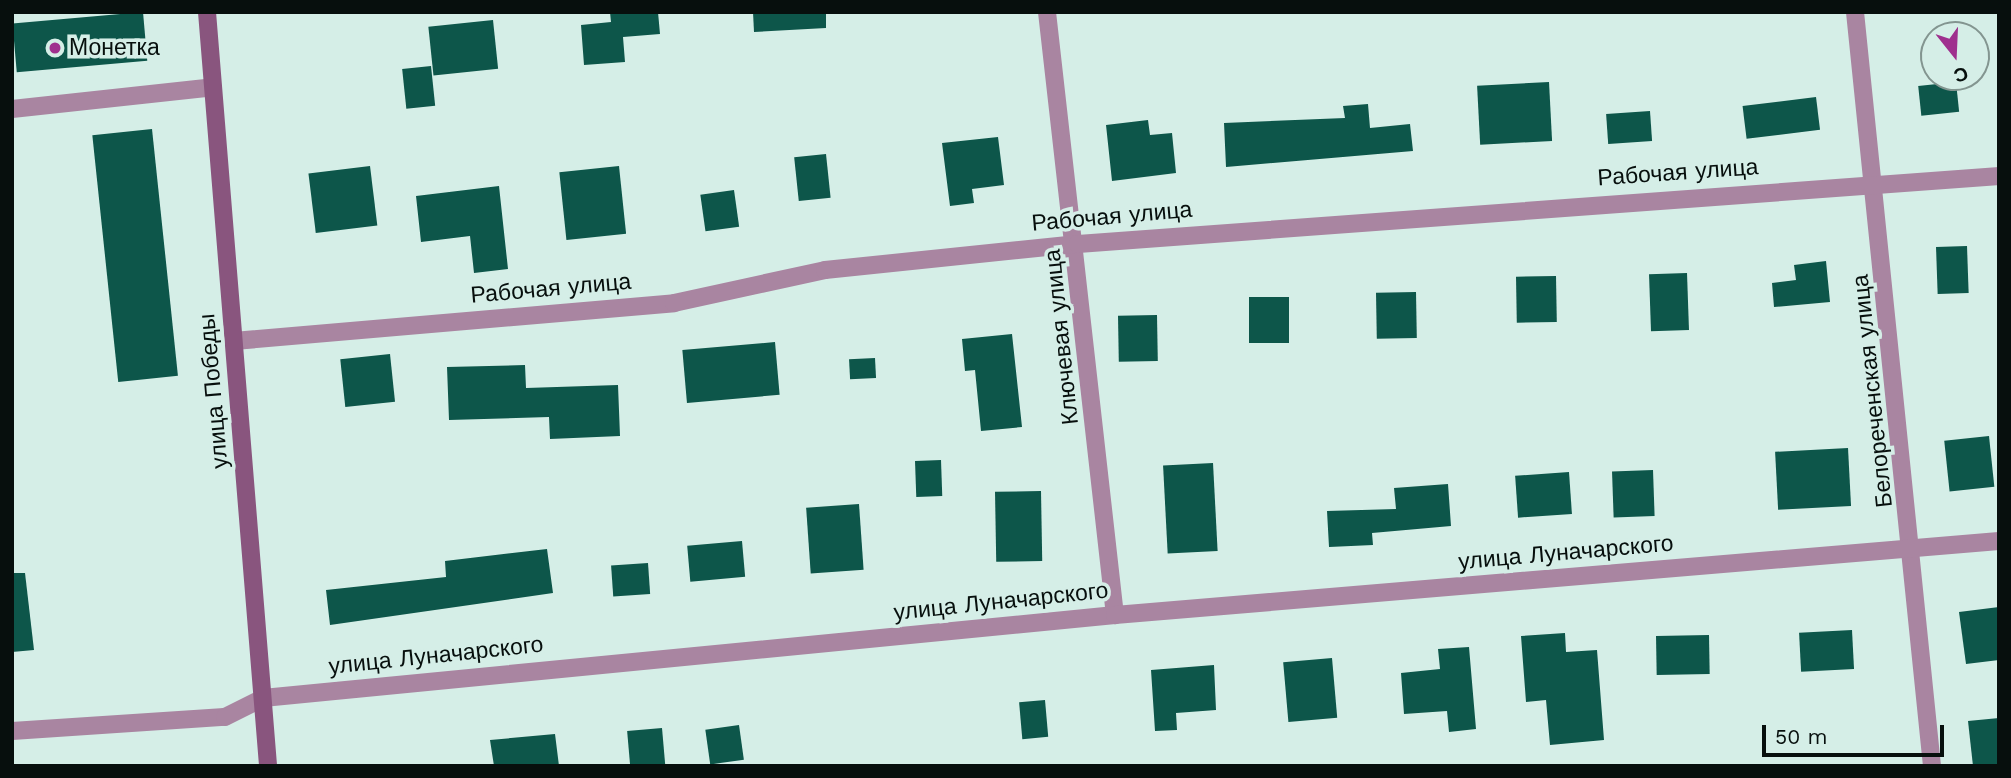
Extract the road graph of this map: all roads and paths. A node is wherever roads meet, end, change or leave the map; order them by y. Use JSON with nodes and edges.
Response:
{"nodes":[{"id":1,"x":207,"y":12,"type":"edge"},
{"id":2,"x":1047,"y":12,"type":"edge"},
{"id":3,"x":1855,"y":12,"type":"edge"},
{"id":4,"x":213,"y":88,"type":"junction"},
{"id":5,"x":12,"y":109,"type":"edge"},
{"id":6,"x":1999,"y":176,"type":"edge"},
{"id":7,"x":1877,"y":183,"type":"junction"},
{"id":8,"x":1077,"y":244,"type":"junction"},
{"id":9,"x":234,"y":341,"type":"junction"},
{"id":10,"x":1999,"y":541,"type":"edge"},
{"id":11,"x":1914,"y":549,"type":"junction"},
{"id":12,"x":1115,"y":615,"type":"junction"},
{"id":13,"x":263,"y":698,"type":"junction"},
{"id":14,"x":12,"y":731,"type":"edge"},
{"id":15,"x":268,"y":766,"type":"edge"},
{"id":16,"x":1932,"y":766,"type":"edge"}],
"edges":[{"from":1,"to":4,"type":"main road","name":"улица Победы"},
{"from":2,"to":8,"type":"street","name":"Ключевая улица"},
{"from":3,"to":7,"type":"street","name":"Белореченская улица"},
{"from":4,"to":5,"type":"street"},
{"from":4,"to":9,"type":"main road","name":"улица Победы"},
{"from":6,"to":7,"type":"street","name":"Рабочая улица"},
{"from":7,"to":8,"type":"street","name":"Рабочая улица"},
{"from":7,"to":11,"type":"street","name":"Белореченская улица"},
{"from":8,"to":9,"type":"street","name":"Рабочая улица"},
{"from":8,"to":12,"type":"street","name":"Ключевая улица"},
{"from":9,"to":13,"type":"main road","name":"улица Победы"},
{"from":10,"to":11,"type":"street","name":"улица Луначарского"},
{"from":11,"to":12,"type":"street","name":"улица Луначарского"},
{"from":11,"to":16,"type":"street","name":"Белореченская улица"},
{"from":12,"to":13,"type":"street","name":"улица Луначарского"},
{"from":13,"to":14,"type":"street","name":"улица Луначарского"},
{"from":13,"to":15,"type":"main road","name":"улица Победы"}]}
